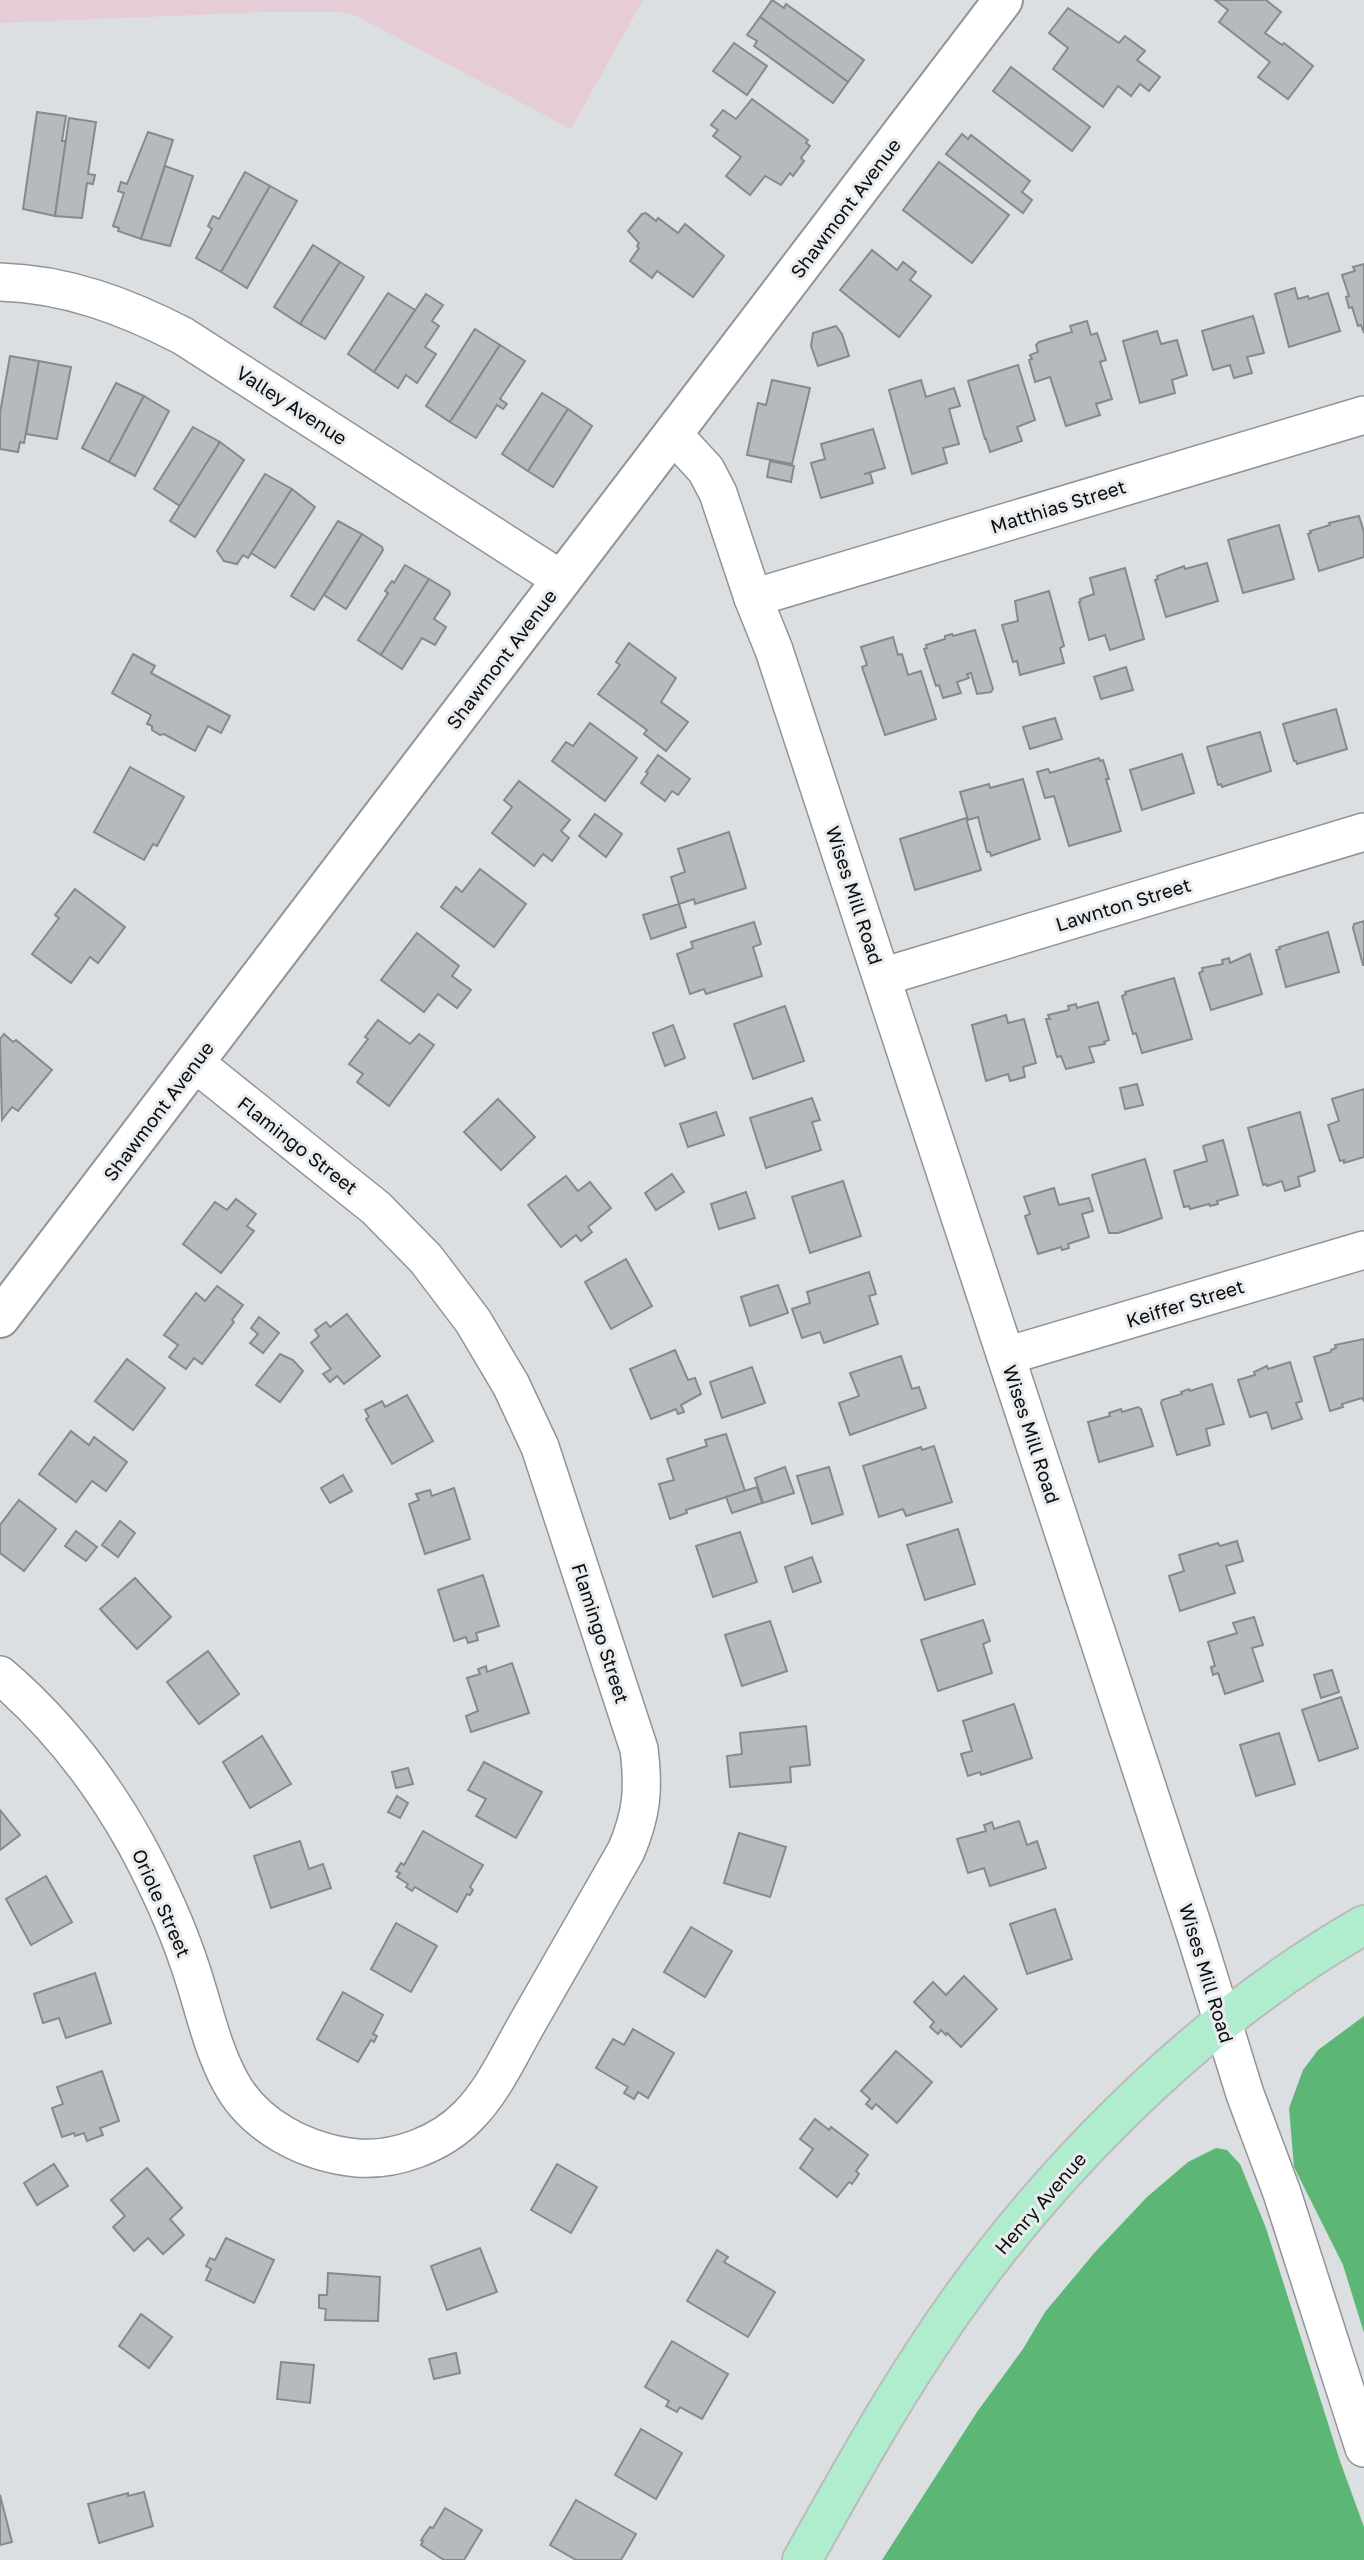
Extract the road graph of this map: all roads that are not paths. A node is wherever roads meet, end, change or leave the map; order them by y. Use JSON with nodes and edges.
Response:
{"nodes":[{"id":1,"x":1003,"y":0,"type":"edge"},
{"id":2,"x":0,"y":282,"type":"edge"},
{"id":3,"x":1364,"y":415,"type":"edge"},
{"id":4,"x":673,"y":434,"type":"junction"},
{"id":5,"x":562,"y":580,"type":"junction"},
{"id":6,"x":753,"y":597,"type":"junction"},
{"id":7,"x":1364,"y":832,"type":"edge"},
{"id":8,"x":882,"y":977,"type":"junction"},
{"id":9,"x":195,"y":1063,"type":"junction"},
{"id":10,"x":1364,"y":1250,"type":"edge"},
{"id":11,"x":0,"y":1318,"type":"edge"},
{"id":12,"x":1006,"y":1356,"type":"junction"},
{"id":13,"x":0,"y":1675,"type":"edge"},
{"id":14,"x":1364,"y":1925,"type":"edge"},
{"id":15,"x":1222,"y":2021,"type":"junction"},
{"id":16,"x":297,"y":2142,"type":"joint"},
{"id":17,"x":1364,"y":2448,"type":"edge"},
{"id":18,"x":802,"y":2560,"type":"edge"}],
"edges":[{"from":1,"to":4,"type":"street","name":"Shawmont Avenue"},
{"from":2,"to":5,"type":"street","name":"Valley Avenue"},
{"from":3,"to":6,"type":"street","name":"Matthias Street"},
{"from":4,"to":5,"type":"street","name":"Shawmont Avenue"},
{"from":4,"to":6,"type":"street","name":"Wises Mill Road"},
{"from":5,"to":9,"type":"street","name":"Shawmont Avenue"},
{"from":6,"to":8,"type":"street","name":"Wises Mill Road"},
{"from":7,"to":8,"type":"street","name":"Lawnton Street"},
{"from":8,"to":12,"type":"street","name":"Wises Mill Road"},
{"from":9,"to":11,"type":"street","name":"Shawmont Avenue"},
{"from":9,"to":16,"type":"street","name":"Flamingo Street"},
{"from":10,"to":12,"type":"street","name":"Keiffer Street"},
{"from":12,"to":15,"type":"street","name":"Wises Mill Road"},
{"from":13,"to":16,"type":"street","name":"Oriole Street"},
{"from":14,"to":15,"type":"main road","name":"Henry Avenue"},
{"from":15,"to":17,"type":"street","name":"Wises Mill Road"},
{"from":15,"to":18,"type":"main road","name":"Henry Avenue"}]}
